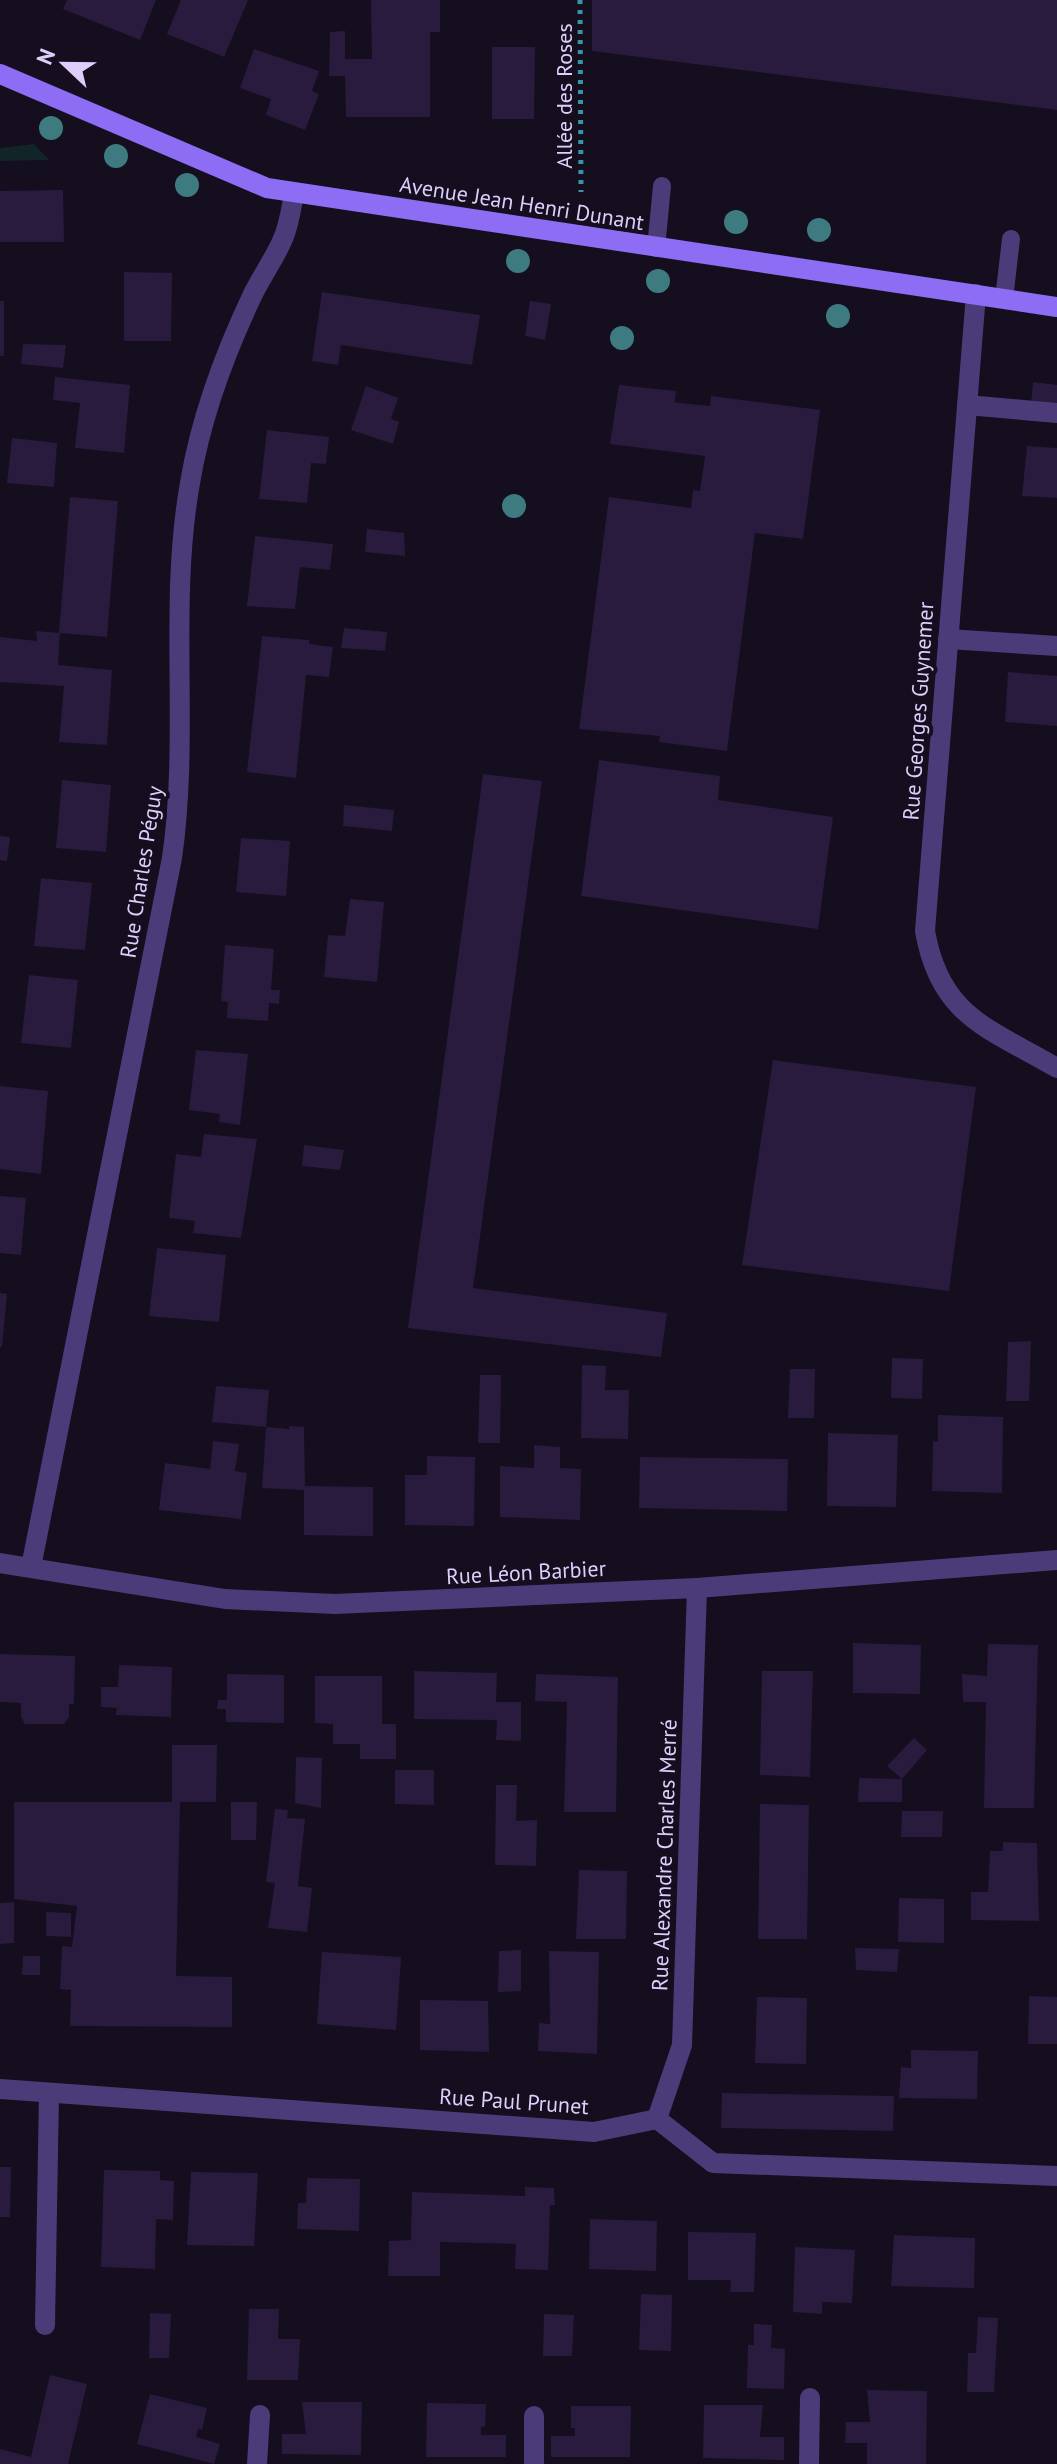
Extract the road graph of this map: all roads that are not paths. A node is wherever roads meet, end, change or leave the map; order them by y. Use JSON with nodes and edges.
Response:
{"nodes":[{"id":1,"x":0,"y":74,"type":"edge"},
{"id":2,"x":662,"y":186,"type":"dead end"},
{"id":3,"x":294,"y":194,"type":"junction"},
{"id":4,"x":1011,"y":239,"type":"dead end"},
{"id":5,"x":656,"y":248,"type":"junction"},
{"id":6,"x":976,"y":294,"type":"junction"},
{"id":7,"x":1004,"y":299,"type":"junction"},
{"id":8,"x":1057,"y":307,"type":"edge"},
{"id":9,"x":967,"y":405,"type":"junction"},
{"id":10,"x":1057,"y":413,"type":"edge"},
{"id":11,"x":948,"y":639,"type":"junction"},
{"id":12,"x":1057,"y":646,"type":"edge"},
{"id":13,"x":1057,"y":1068,"type":"edge"},
{"id":14,"x":1057,"y":1560,"type":"edge"},
{"id":15,"x":0,"y":1563,"type":"edge"},
{"id":16,"x":31,"y":1567,"type":"junction"},
{"id":17,"x":697,"y":1588,"type":"junction"},
{"id":18,"x":0,"y":2089,"type":"edge"},
{"id":19,"x":49,"y":2093,"type":"junction"},
{"id":20,"x":657,"y":2119,"type":"junction"},
{"id":21,"x":1057,"y":2176,"type":"edge"},
{"id":22,"x":45,"y":2325,"type":"dead end"},
{"id":23,"x":810,"y":2398,"type":"dead end"},
{"id":24,"x":260,"y":2415,"type":"dead end"},
{"id":25,"x":534,"y":2416,"type":"dead end"},
{"id":26,"x":257,"y":2464,"type":"edge"},
{"id":27,"x":534,"y":2464,"type":"edge"},
{"id":28,"x":809,"y":2464,"type":"edge"}],
"edges":[{"from":1,"to":3,"type":"street","name":"Avenue Jean Henri Dunant"},
{"from":2,"to":5,"type":"lane"},
{"from":3,"to":5,"type":"street","name":"Avenue Jean Henri Dunant"},
{"from":3,"to":16,"type":"street","name":"Rue Charles Péguy"},
{"from":4,"to":7,"type":"lane"},
{"from":5,"to":6,"type":"street","name":"Avenue Jean Henri Dunant"},
{"from":6,"to":7,"type":"street","name":"Avenue Jean Henri Dunant"},
{"from":6,"to":9,"type":"street","name":"Rue Georges Guynemer"},
{"from":7,"to":8,"type":"street","name":"Avenue Jean Henri Dunant"},
{"from":9,"to":10,"type":"street"},
{"from":9,"to":11,"type":"street","name":"Rue Georges Guynemer"},
{"from":11,"to":12,"type":"street"},
{"from":11,"to":13,"type":"street","name":"Rue Georges Guynemer"},
{"from":14,"to":17,"type":"street","name":"Rue Léon Barbier"},
{"from":15,"to":16,"type":"street","name":"Rue Léon Barbier"},
{"from":16,"to":17,"type":"street","name":"Rue Léon Barbier"},
{"from":17,"to":20,"type":"street","name":"Rue Alexandre Charles Merré"},
{"from":18,"to":19,"type":"street","name":"Rue Paul Prunet"},
{"from":19,"to":20,"type":"street","name":"Rue Paul Prunet"},
{"from":19,"to":22,"type":"street"},
{"from":20,"to":21,"type":"street"},
{"from":23,"to":28,"type":"street"},
{"from":24,"to":26,"type":"street"},
{"from":25,"to":27,"type":"street"}]}
